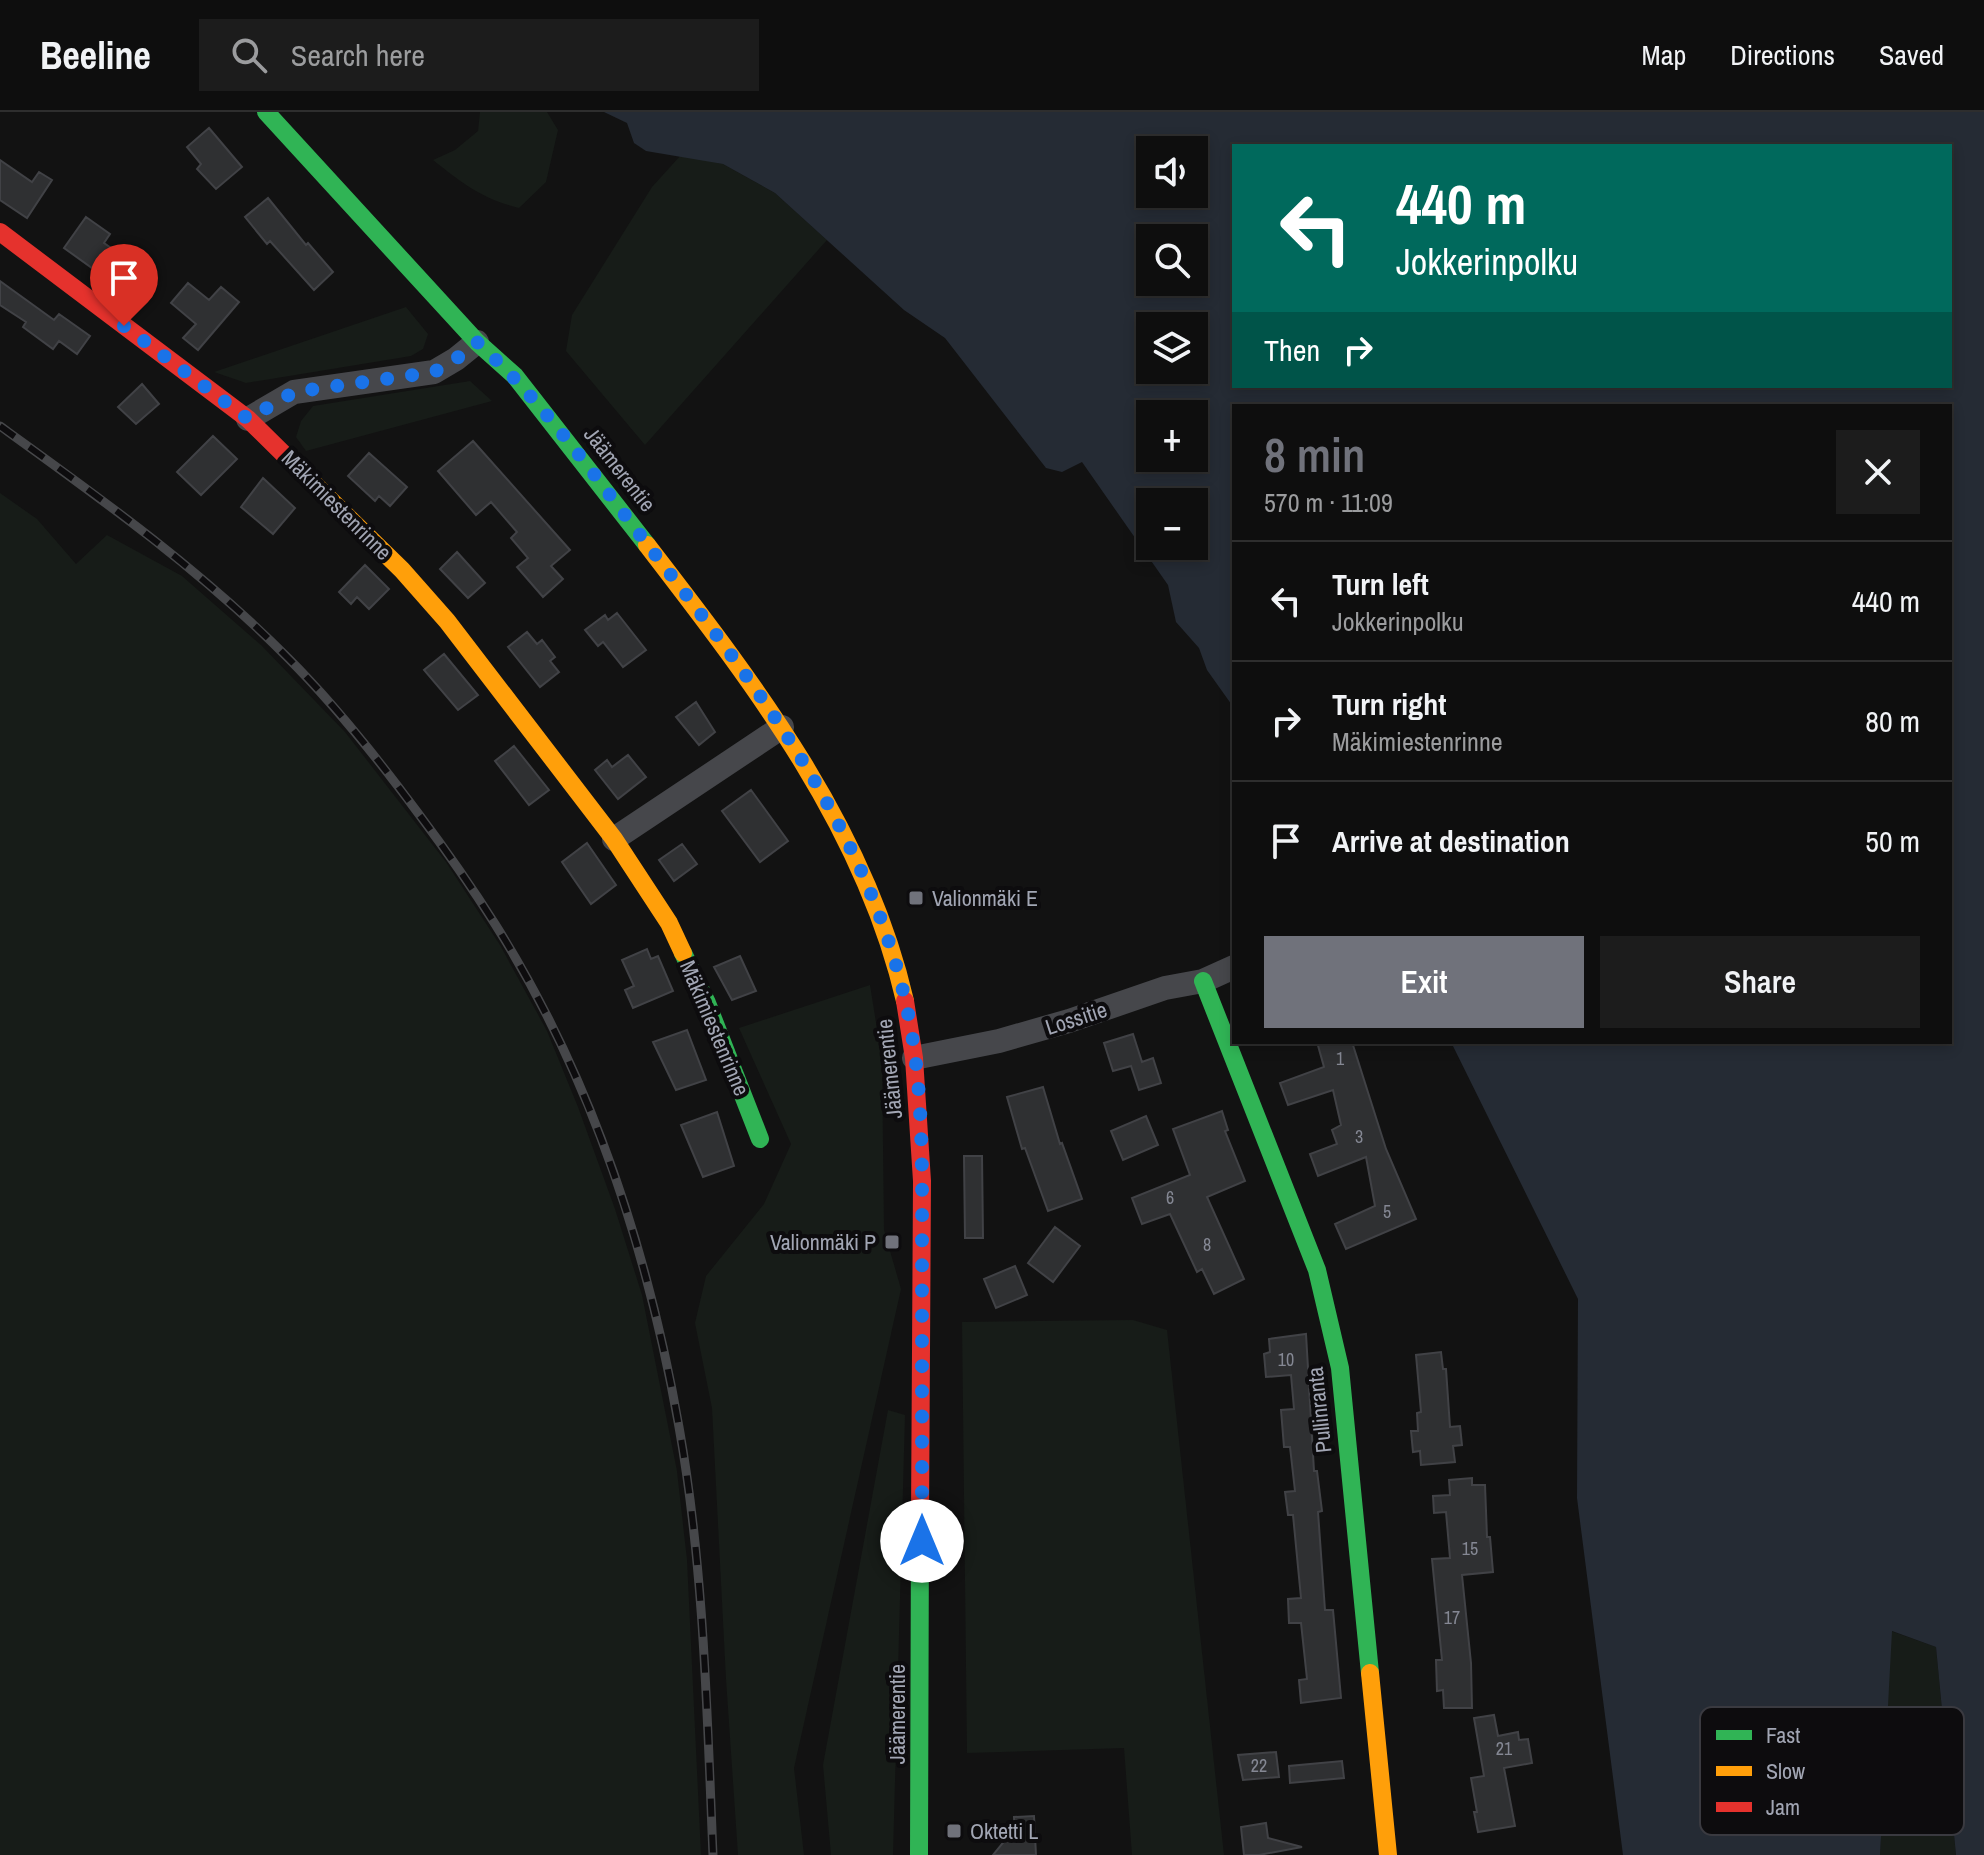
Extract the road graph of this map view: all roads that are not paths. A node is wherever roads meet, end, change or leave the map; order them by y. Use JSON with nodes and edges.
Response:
{"nodes":[{"id":1,"x":266,"y":112,"type":"edge"},
{"id":2,"x":0,"y":232,"type":"edge"},
{"id":3,"x":477,"y":342,"type":"junction"},
{"id":4,"x":248,"y":419,"type":"junction"},
{"id":5,"x":782,"y":727,"type":"junction"},
{"id":6,"x":614,"y":839,"type":"junction"},
{"id":7,"x":1232,"y":968,"type":"edge"},
{"id":8,"x":1203,"y":981,"type":"junction"},
{"id":9,"x":914,"y":1058,"type":"junction"},
{"id":10,"x":760,"y":1139,"type":"dead end"},
{"id":11,"x":919,"y":1855,"type":"edge"},
{"id":12,"x":1388,"y":1855,"type":"edge"}],
"edges":[{"from":1,"to":3,"type":"street","name":"Jäämerentie"},
{"from":2,"to":4,"type":"street","name":"Mäkimiestenrinne"},
{"from":3,"to":4,"type":"street"},
{"from":3,"to":5,"type":"street","name":"Jäämerentie"},
{"from":4,"to":6,"type":"street","name":"Mäkimiestenrinne"},
{"from":5,"to":6,"type":"street"},
{"from":5,"to":9,"type":"street","name":"Jäämerentie"},
{"from":6,"to":10,"type":"street","name":"Mäkimiestenrinne"},
{"from":7,"to":8,"type":"street","name":"Lossitie"},
{"from":8,"to":9,"type":"street","name":"Lossitie"},
{"from":8,"to":12,"type":"street","name":"Pullinranta"},
{"from":9,"to":11,"type":"street","name":"Jäämerentie"}]}
